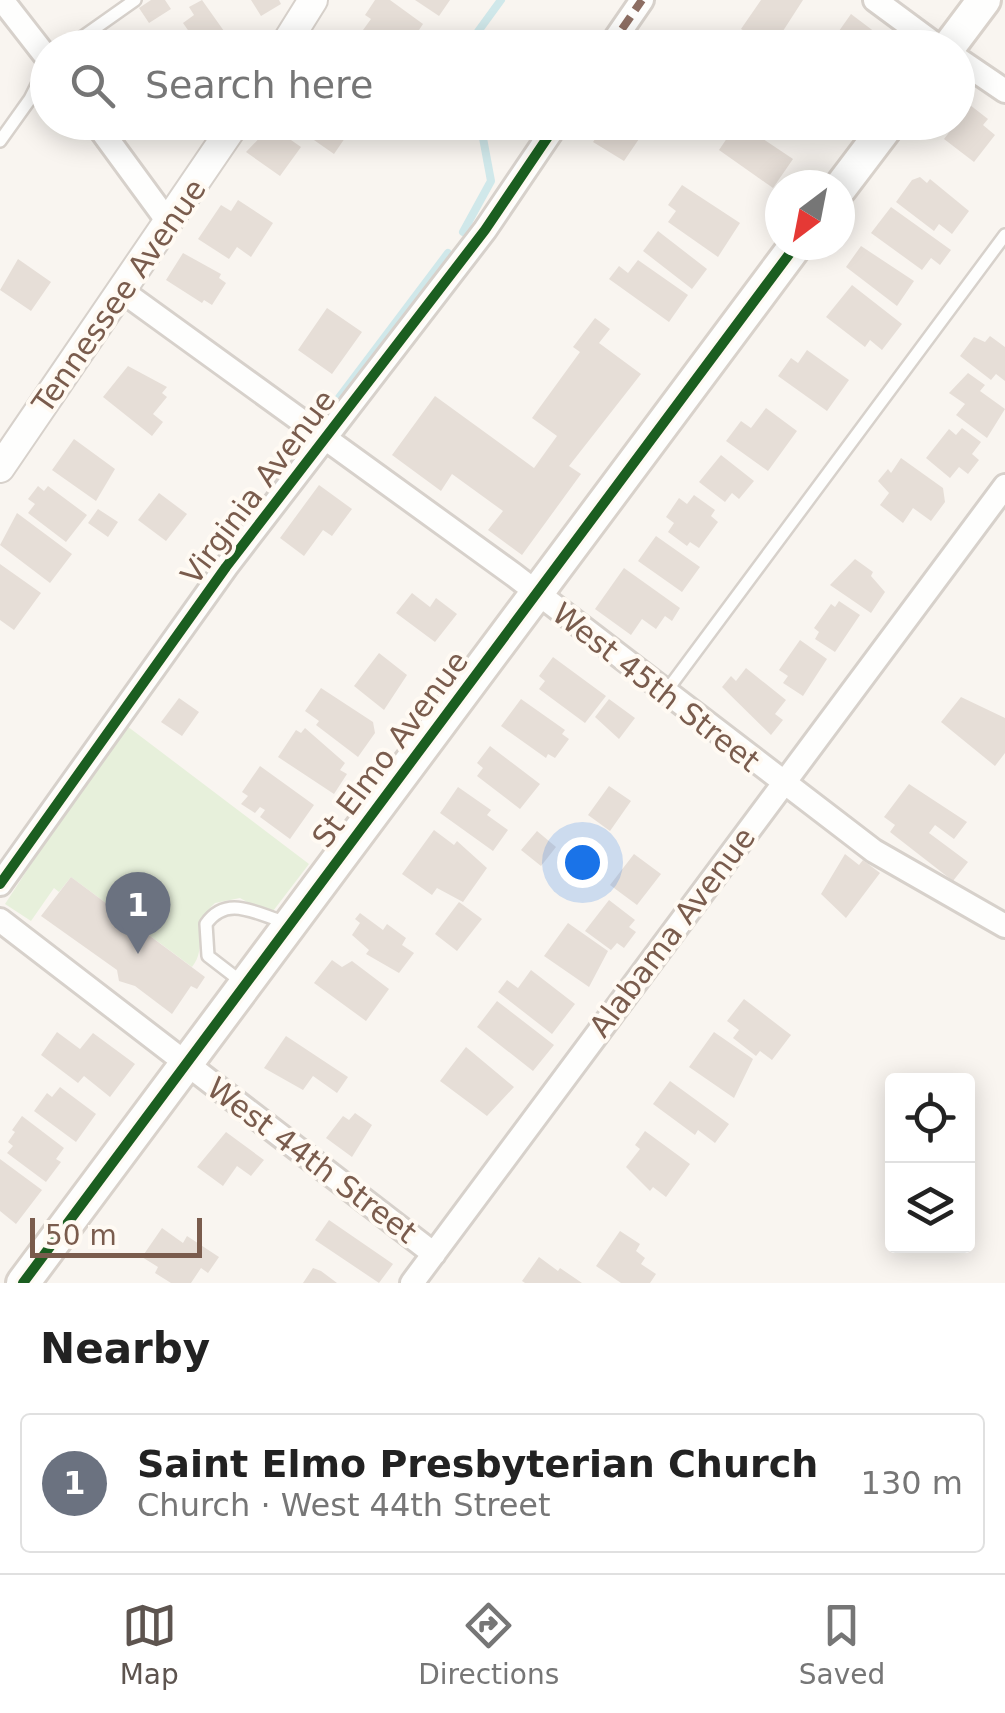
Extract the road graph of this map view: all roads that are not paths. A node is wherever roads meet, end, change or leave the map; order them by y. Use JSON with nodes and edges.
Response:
{"nodes":[{"id":1,"x":2,"y":0,"type":"edge"},
{"id":2,"x":135,"y":0,"type":"edge"},
{"id":3,"x":642,"y":0,"type":"edge"},
{"id":4,"x":875,"y":0,"type":"edge"},
{"id":5,"x":984,"y":0,"type":"edge"},
{"id":6,"x":306,"y":3,"type":"edge"},
{"id":7,"x":92,"y":30,"type":"edge"},
{"id":8,"x":292,"y":30,"type":"edge"},
{"id":9,"x":621,"y":30,"type":"edge"},
{"id":10,"x":916,"y":30,"type":"edge"},
{"id":11,"x":962,"y":30,"type":"edge"},
{"id":12,"x":30,"y":37,"type":"edge"},
{"id":13,"x":975,"y":71,"type":"edge"},
{"id":14,"x":30,"y":91,"type":"edge"},
{"id":15,"x":1005,"y":91,"type":"edge"},
{"id":16,"x":107,"y":140,"type":"edge"},
{"id":17,"x":224,"y":140,"type":"edge"},
{"id":18,"x":545,"y":140,"type":"edge"},
{"id":19,"x":876,"y":140,"type":"edge"},
{"id":20,"x":0,"y":141,"type":"edge"},
{"id":21,"x":854,"y":170,"type":"edge"},
{"id":22,"x":169,"y":223,"type":"junction"},
{"id":23,"x":1005,"y":235,"type":"edge"},
{"id":24,"x":785,"y":260,"type":"edge"},
{"id":25,"x":122,"y":291,"type":"junction"},
{"id":26,"x":323,"y":440,"type":"junction"},
{"id":27,"x":0,"y":468,"type":"edge"},
{"id":28,"x":1005,"y":486,"type":"edge"},
{"id":29,"x":538,"y":596,"type":"junction"},
{"id":30,"x":665,"y":693,"type":"junction"},
{"id":31,"x":782,"y":784,"type":"junction"},
{"id":32,"x":0,"y":884,"type":"edge"},
{"id":33,"x":0,"y":920,"type":"edge"},
{"id":34,"x":290,"y":923,"type":"junction"},
{"id":35,"x":1005,"y":926,"type":"edge"},
{"id":36,"x":245,"y":984,"type":"junction"},
{"id":37,"x":185,"y":1064,"type":"junction"},
{"id":38,"x":434,"y":1254,"type":"junction"},
{"id":39,"x":22,"y":1283,"type":"edge"},
{"id":40,"x":412,"y":1283,"type":"edge"}],
"edges":[{"from":1,"to":12,"type":"street"},
{"from":2,"to":7,"type":"lane"},
{"from":3,"to":9,"type":"street"},
{"from":4,"to":10,"type":"street"},
{"from":5,"to":11,"type":"main road"},
{"from":6,"to":8,"type":"street"},
{"from":13,"to":15,"type":"street"},
{"from":14,"to":20,"type":"lane"},
{"from":16,"to":22,"type":"street"},
{"from":17,"to":22,"type":"street","name":"Tennessee Avenue"},
{"from":18,"to":26,"type":"street","name":"Virginia Avenue"},
{"from":19,"to":21,"type":"main road"},
{"from":22,"to":25,"type":"street","name":"Tennessee Avenue"},
{"from":23,"to":30,"type":"lane"},
{"from":24,"to":29,"type":"main road","name":"St Elmo Avenue"},
{"from":25,"to":26,"type":"street","name":"West 45th Street"},
{"from":25,"to":27,"type":"street","name":"Tennessee Avenue"},
{"from":26,"to":29,"type":"street","name":"West 45th Street"},
{"from":26,"to":32,"type":"street","name":"Virginia Avenue"},
{"from":28,"to":31,"type":"street","name":"Alabama Avenue"},
{"from":29,"to":30,"type":"street","name":"West 45th Street"},
{"from":29,"to":34,"type":"main road","name":"St Elmo Avenue"},
{"from":30,"to":31,"type":"street","name":"West 45th Street"},
{"from":31,"to":35,"type":"street","name":"West 45th Street"},
{"from":31,"to":38,"type":"street","name":"Alabama Avenue"},
{"from":33,"to":37,"type":"street","name":"West 44th Street"},
{"from":34,"to":36,"type":"main road","name":"St Elmo Avenue"},
{"from":34,"to":36,"type":"lane"},
{"from":36,"to":37,"type":"main road","name":"St Elmo Avenue"},
{"from":37,"to":38,"type":"street","name":"West 44th Street"},
{"from":37,"to":39,"type":"main road","name":"St Elmo Avenue"},
{"from":38,"to":40,"type":"street","name":"Alabama Avenue"}]}
